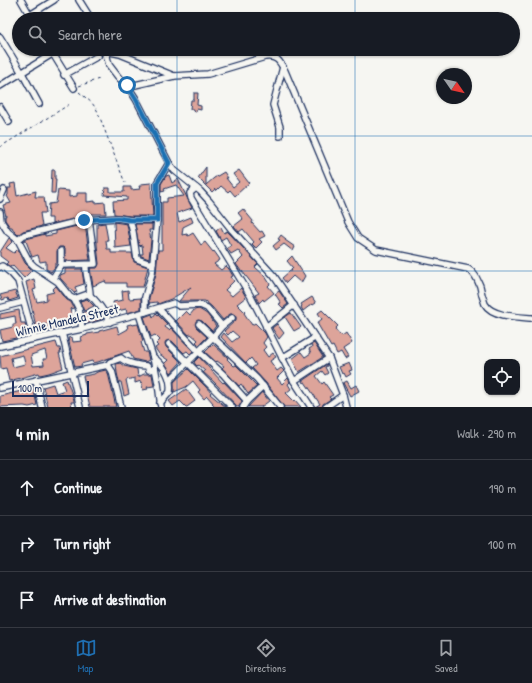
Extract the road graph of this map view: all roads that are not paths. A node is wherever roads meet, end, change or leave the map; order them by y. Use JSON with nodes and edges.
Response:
{"nodes":[{"id":1,"x":22,"y":0,"type":"edge"},
{"id":2,"x":54,"y":0,"type":"edge"},
{"id":3,"x":79,"y":0,"type":"edge"},
{"id":4,"x":28,"y":12,"type":"edge"},
{"id":5,"x":38,"y":12,"type":"edge"},
{"id":6,"x":87,"y":12,"type":"edge"},
{"id":7,"x":0,"y":37,"type":"edge"},
{"id":8,"x":44,"y":56,"type":"edge"},
{"id":9,"x":54,"y":56,"type":"edge"},
{"id":10,"x":98,"y":56,"type":"dead end"},
{"id":11,"x":107,"y":56,"type":"edge"},
{"id":12,"x":125,"y":56,"type":"edge"},
{"id":13,"x":283,"y":67,"type":"junction"},
{"id":14,"x":22,"y":73,"type":"junction"},
{"id":15,"x":64,"y":75,"type":"junction"},
{"id":16,"x":174,"y":76,"type":"junction"},
{"id":17,"x":127,"y":85,"type":"junction"},
{"id":18,"x":0,"y":86,"type":"edge"},
{"id":19,"x":74,"y":88,"type":"road end"},
{"id":20,"x":40,"y":104,"type":"dead end"},
{"id":21,"x":0,"y":107,"type":"edge"},
{"id":22,"x":9,"y":122,"type":"dead end"},
{"id":23,"x":280,"y":136,"type":"dead end"},
{"id":24,"x":169,"y":163,"type":"junction"},
{"id":25,"x":196,"y":188,"type":"junction"},
{"id":26,"x":4,"y":190,"type":"dead end"},
{"id":27,"x":0,"y":199,"type":"edge"},
{"id":28,"x":0,"y":212,"type":"edge"},
{"id":29,"x":89,"y":219,"type":"junction"},
{"id":30,"x":1,"y":220,"type":"edge"},
{"id":31,"x":130,"y":220,"type":"junction"},
{"id":32,"x":157,"y":220,"type":"junction"},
{"id":33,"x":18,"y":240,"type":"junction"},
{"id":34,"x":61,"y":252,"type":"dead end"},
{"id":35,"x":153,"y":263,"type":"junction"},
{"id":36,"x":62,"y":265,"type":"junction"},
{"id":37,"x":86,"y":265,"type":"junction"},
{"id":38,"x":1,"y":266,"type":"edge"},
{"id":39,"x":53,"y":278,"type":"junction"},
{"id":40,"x":90,"y":295,"type":"junction"},
{"id":41,"x":74,"y":299,"type":"junction"},
{"id":42,"x":24,"y":302,"type":"junction"},
{"id":43,"x":294,"y":305,"type":"junction"},
{"id":44,"x":0,"y":308,"type":"edge"},
{"id":45,"x":159,"y":309,"type":"junction"},
{"id":46,"x":146,"y":312,"type":"junction"},
{"id":47,"x":139,"y":314,"type":"junction"},
{"id":48,"x":232,"y":318,"type":"dead end"},
{"id":49,"x":532,"y":318,"type":"edge"},
{"id":50,"x":110,"y":322,"type":"junction"},
{"id":51,"x":199,"y":324,"type":"dead end"},
{"id":52,"x":222,"y":326,"type":"junction"},
{"id":53,"x":266,"y":328,"type":"junction"},
{"id":54,"x":82,"y":329,"type":"junction"},
{"id":55,"x":62,"y":333,"type":"junction"},
{"id":56,"x":213,"y":337,"type":"junction"},
{"id":57,"x":316,"y":337,"type":"junction"},
{"id":58,"x":34,"y":339,"type":"junction"},
{"id":59,"x":168,"y":344,"type":"dead end"},
{"id":60,"x":0,"y":347,"type":"edge"},
{"id":61,"x":199,"y":352,"type":"junction"},
{"id":62,"x":153,"y":357,"type":"junction"},
{"id":63,"x":282,"y":358,"type":"junction"},
{"id":64,"x":329,"y":358,"type":"junction"},
{"id":65,"x":187,"y":362,"type":"junction"},
{"id":66,"x":108,"y":365,"type":"junction"},
{"id":67,"x":155,"y":368,"type":"junction"},
{"id":68,"x":71,"y":372,"type":"junction"},
{"id":69,"x":36,"y":380,"type":"junction"},
{"id":70,"x":170,"y":380,"type":"junction"},
{"id":71,"x":294,"y":381,"type":"junction"},
{"id":72,"x":263,"y":386,"type":"junction"},
{"id":73,"x":0,"y":388,"type":"edge"},
{"id":74,"x":343,"y":395,"type":"junction"},
{"id":75,"x":247,"y":401,"type":"junction"},
{"id":76,"x":161,"y":405,"type":"edge"},
{"id":77,"x":42,"y":407,"type":"edge"},
{"id":78,"x":80,"y":407,"type":"edge"},
{"id":79,"x":121,"y":407,"type":"edge"},
{"id":80,"x":232,"y":407,"type":"edge"},
{"id":81,"x":243,"y":407,"type":"edge"},
{"id":82,"x":280,"y":407,"type":"edge"},
{"id":83,"x":311,"y":407,"type":"edge"},
{"id":84,"x":326,"y":407,"type":"edge"},
{"id":85,"x":346,"y":407,"type":"edge"}],
"edges":[{"from":1,"to":4,"type":"street"},
{"from":2,"to":5,"type":"street"},
{"from":3,"to":6,"type":"street"},
{"from":7,"to":14,"type":"street"},
{"from":8,"to":14,"type":"street"},
{"from":9,"to":15,"type":"street"},
{"from":10,"to":15,"type":"street"},
{"from":11,"to":17,"type":"street"},
{"from":12,"to":16,"type":"street"},
{"from":13,"to":16,"type":"street"},
{"from":13,"to":23,"type":"street"},
{"from":13,"to":49,"type":"street"},
{"from":14,"to":18,"type":"street"},
{"from":14,"to":20,"type":"street"},
{"from":15,"to":19,"type":"street"},
{"from":16,"to":17,"type":"street"},
{"from":17,"to":24,"type":"street"},
{"from":21,"to":22,"type":"street"},
{"from":24,"to":25,"type":"street"},
{"from":24,"to":32,"type":"street"},
{"from":25,"to":43,"type":"street"},
{"from":25,"to":53,"type":"street"},
{"from":26,"to":27,"type":"street"},
{"from":28,"to":30,"type":"street"},
{"from":29,"to":31,"type":"street"},
{"from":29,"to":33,"type":"street"},
{"from":29,"to":37,"type":"street"},
{"from":30,"to":33,"type":"street"},
{"from":31,"to":32,"type":"street"},
{"from":31,"to":35,"type":"street"},
{"from":32,"to":35,"type":"street"},
{"from":33,"to":39,"type":"street"},
{"from":34,"to":36,"type":"street"},
{"from":35,"to":46,"type":"street"},
{"from":36,"to":37,"type":"street"},
{"from":36,"to":39,"type":"street"},
{"from":37,"to":40,"type":"street"},
{"from":38,"to":42,"type":"street"},
{"from":39,"to":41,"type":"street"},
{"from":40,"to":41,"type":"street"},
{"from":40,"to":50,"type":"street"},
{"from":41,"to":54,"type":"street"},
{"from":42,"to":44,"type":"street"},
{"from":42,"to":58,"type":"street"},
{"from":43,"to":53,"type":"street"},
{"from":43,"to":57,"type":"street"},
{"from":45,"to":46,"type":"street","name":"Winnie Mandela Street"},
{"from":45,"to":52,"type":"street","name":"Winnie Mandela Street"},
{"from":45,"to":61,"type":"street"},
{"from":46,"to":47,"type":"street","name":"Winnie Mandela Street"},
{"from":47,"to":50,"type":"street","name":"Winnie Mandela Street"},
{"from":47,"to":62,"type":"street"},
{"from":48,"to":52,"type":"street"},
{"from":50,"to":54,"type":"street","name":"Winnie Mandela Street"},
{"from":51,"to":56,"type":"street"},
{"from":52,"to":56,"type":"street"},
{"from":53,"to":63,"type":"street"},
{"from":54,"to":55,"type":"street","name":"Winnie Mandela Street"},
{"from":55,"to":58,"type":"street","name":"Winnie Mandela Street"},
{"from":55,"to":60,"type":"street"},
{"from":55,"to":68,"type":"street"},
{"from":56,"to":61,"type":"street"},
{"from":56,"to":72,"type":"street"},
{"from":57,"to":63,"type":"street"},
{"from":57,"to":64,"type":"street"},
{"from":58,"to":60,"type":"street","name":"Winnie Mandela Street"},
{"from":59,"to":65,"type":"street"},
{"from":61,"to":65,"type":"street"},
{"from":61,"to":75,"type":"street"},
{"from":62,"to":67,"type":"street"},
{"from":62,"to":70,"type":"street"},
{"from":63,"to":71,"type":"street"},
{"from":64,"to":71,"type":"street"},
{"from":64,"to":74,"type":"street"},
{"from":65,"to":70,"type":"street"},
{"from":65,"to":80,"type":"street"},
{"from":66,"to":67,"type":"street"},
{"from":66,"to":68,"type":"street"},
{"from":66,"to":79,"type":"street"},
{"from":67,"to":76,"type":"street"},
{"from":68,"to":69,"type":"street"},
{"from":68,"to":78,"type":"street"},
{"from":69,"to":73,"type":"street"},
{"from":69,"to":77,"type":"street"},
{"from":70,"to":76,"type":"street"},
{"from":71,"to":83,"type":"street"},
{"from":72,"to":75,"type":"street"},
{"from":72,"to":82,"type":"street"},
{"from":74,"to":84,"type":"street"},
{"from":74,"to":85,"type":"street"},
{"from":75,"to":81,"type":"street"}]}
